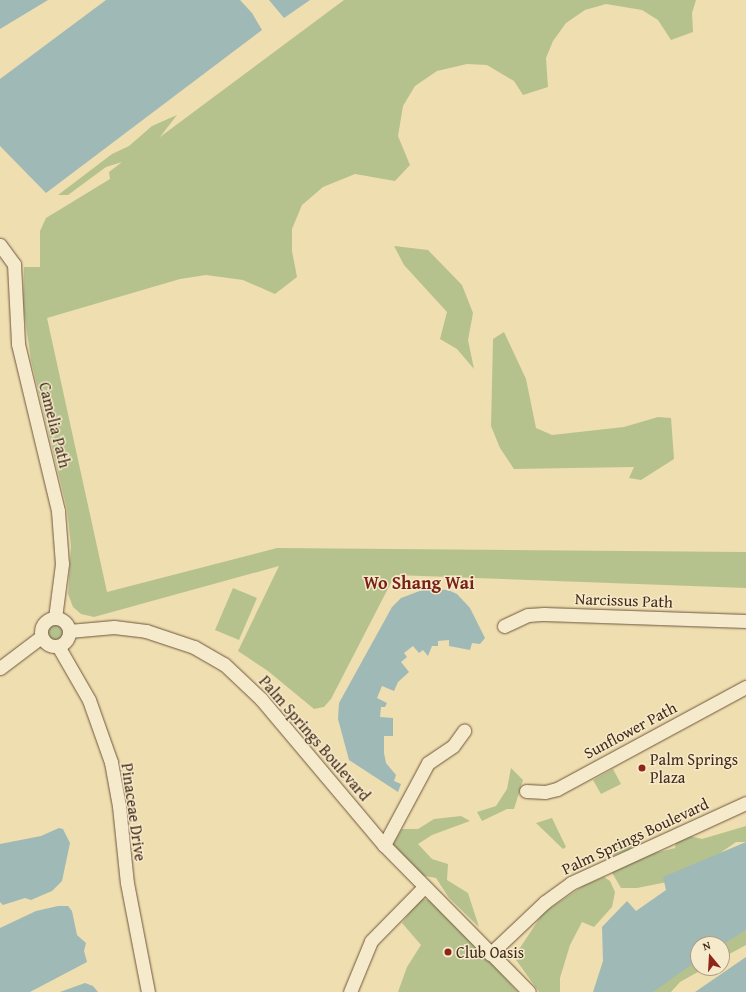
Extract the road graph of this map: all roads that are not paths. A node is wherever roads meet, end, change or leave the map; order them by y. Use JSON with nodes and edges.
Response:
{"nodes":[{"id":1,"x":0,"y":245,"type":"edge"},
{"id":2,"x":55,"y":618,"type":"junction"},
{"id":3,"x":746,"y":622,"type":"edge"},
{"id":4,"x":504,"y":626,"type":"dead end"},
{"id":5,"x":69,"y":631,"type":"junction"},
{"id":6,"x":41,"y":637,"type":"junction"},
{"id":7,"x":58,"y":646,"type":"junction"},
{"id":8,"x":0,"y":668,"type":"edge"},
{"id":9,"x":746,"y":687,"type":"edge"},
{"id":10,"x":464,"y":731,"type":"dead end"},
{"id":11,"x":526,"y":792,"type":"dead end"},
{"id":12,"x":746,"y":803,"type":"edge"},
{"id":13,"x":384,"y":845,"type":"junction"},
{"id":14,"x":424,"y":887,"type":"junction"},
{"id":15,"x":490,"y":954,"type":"junction"},
{"id":16,"x":148,"y":992,"type":"edge"},
{"id":17,"x":350,"y":992,"type":"edge"},
{"id":18,"x":529,"y":992,"type":"edge"}],
"edges":[{"from":1,"to":2,"type":"street","name":"Camelia Path"},
{"from":2,"to":5,"type":"street"},
{"from":2,"to":6,"type":"street"},
{"from":3,"to":4,"type":"street","name":"Narcissus Path"},
{"from":5,"to":7,"type":"street"},
{"from":5,"to":13,"type":"street","name":"Palm Springs Boulevard"},
{"from":6,"to":7,"type":"street"},
{"from":6,"to":8,"type":"street"},
{"from":7,"to":16,"type":"street","name":"Pinaceae Drive"},
{"from":9,"to":11,"type":"street","name":"Sunflower Path"},
{"from":10,"to":13,"type":"street"},
{"from":12,"to":15,"type":"street","name":"Palm Springs Boulevard"},
{"from":13,"to":14,"type":"street","name":"Palm Springs Boulevard"},
{"from":14,"to":15,"type":"street","name":"Palm Springs Boulevard"},
{"from":14,"to":17,"type":"street"},
{"from":15,"to":18,"type":"street","name":"Palm Springs Boulevard"}]}
